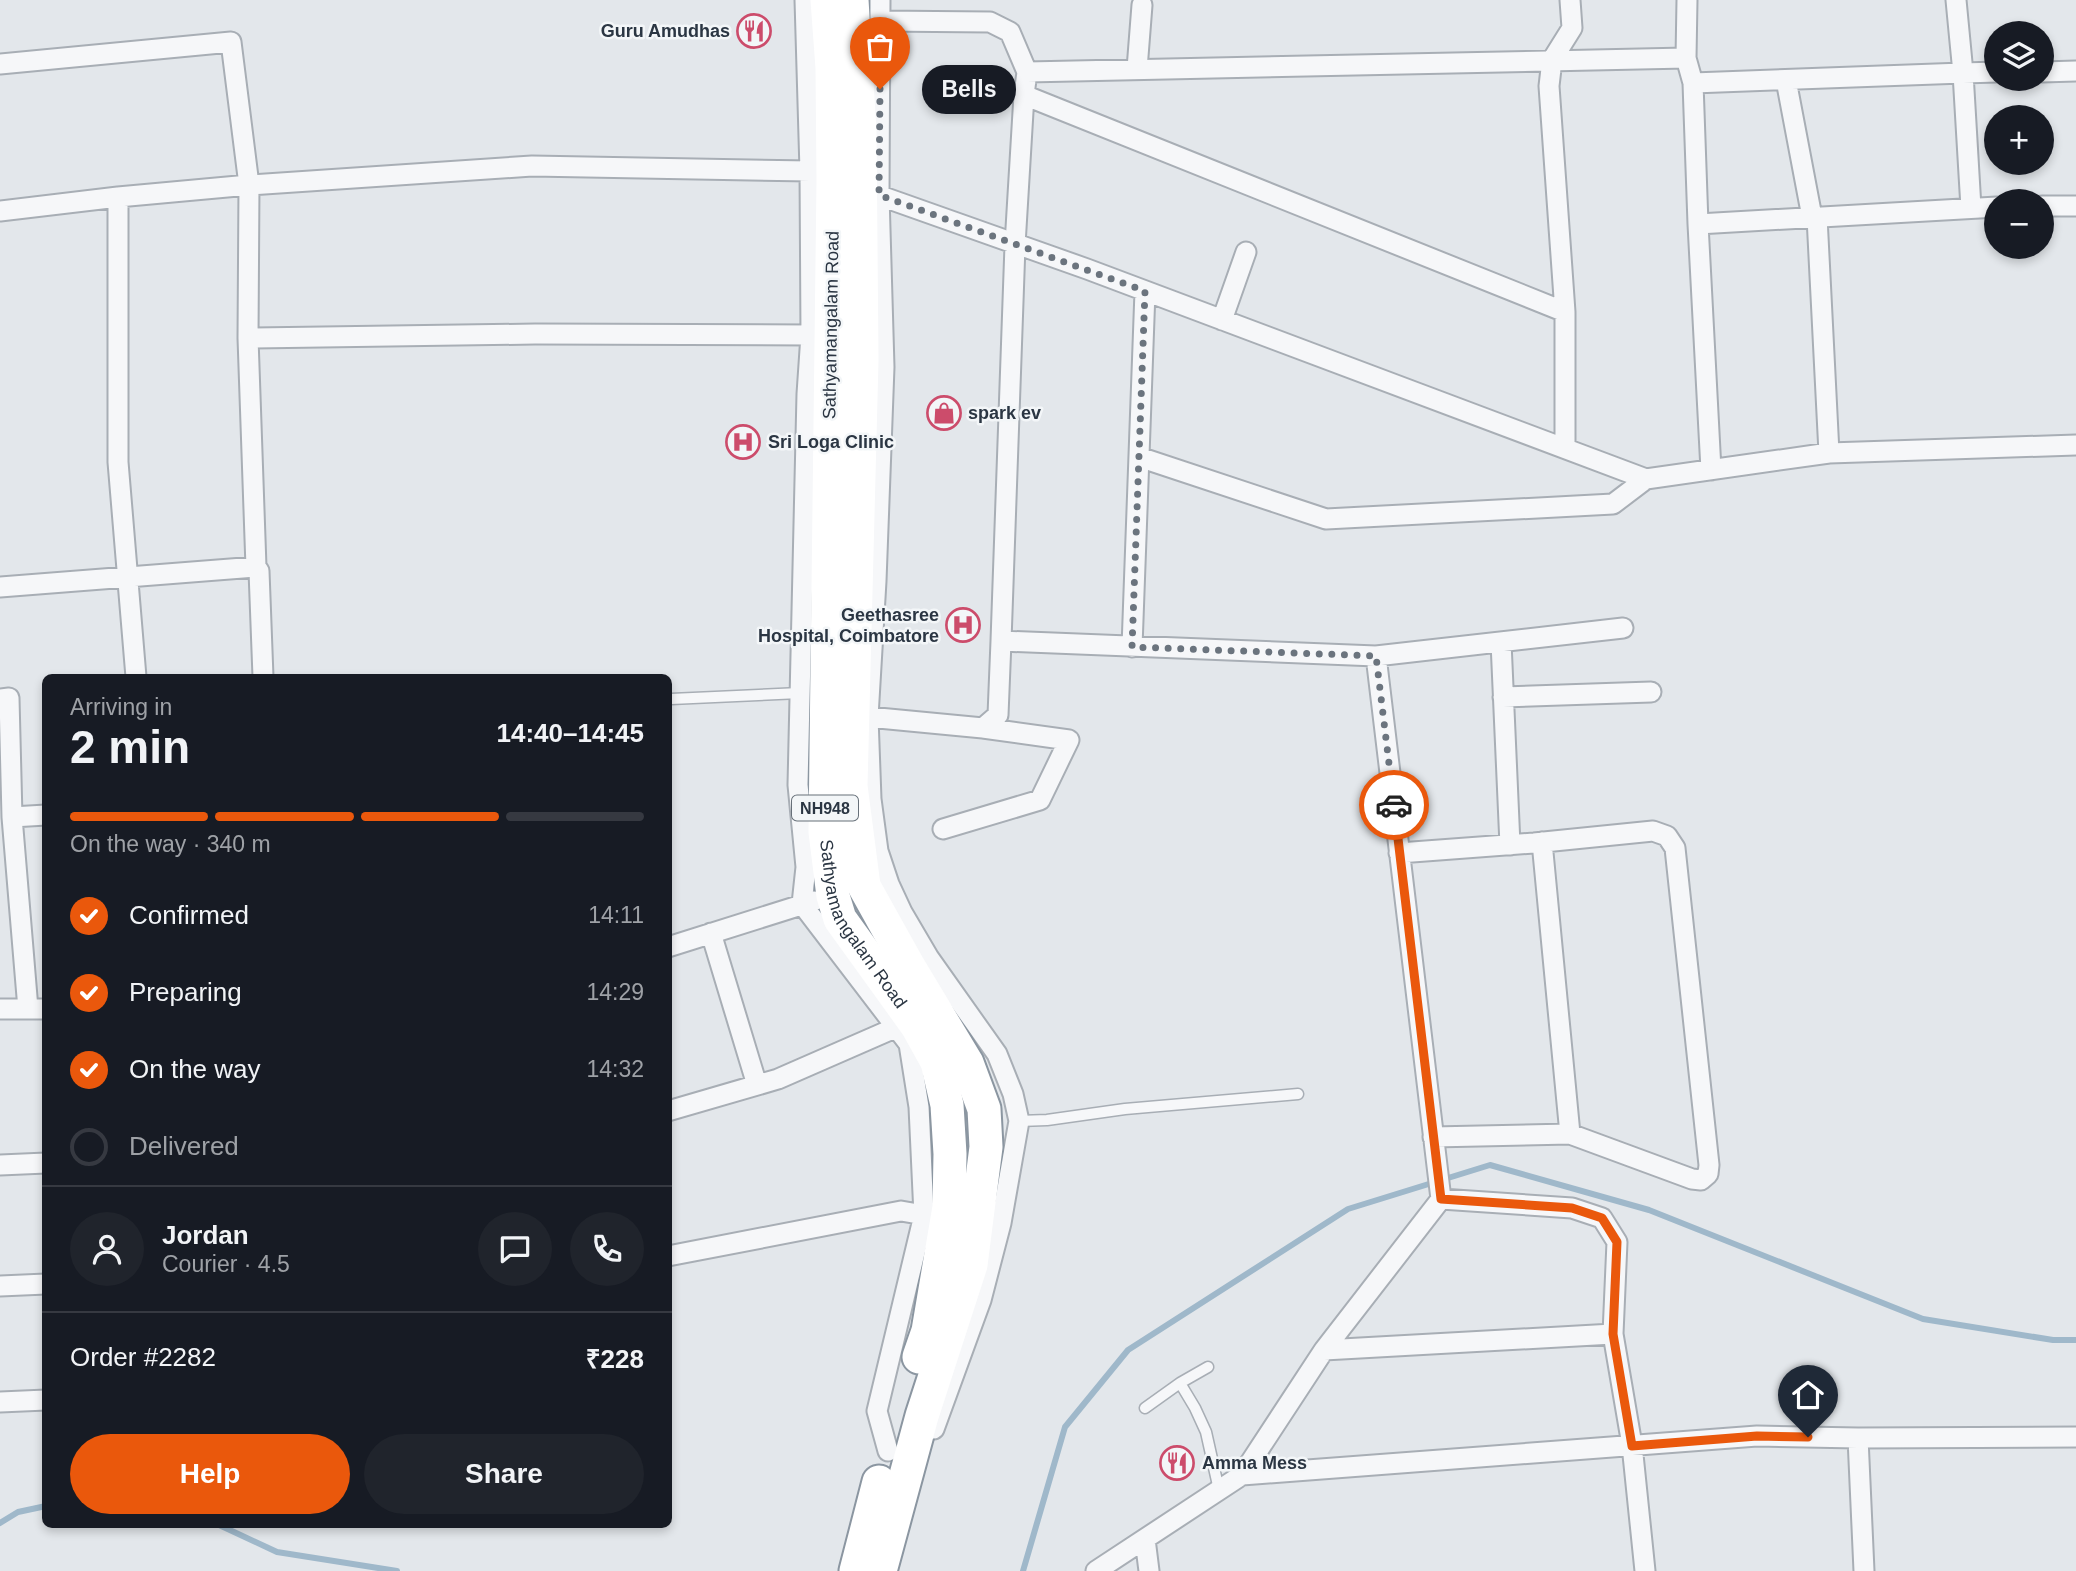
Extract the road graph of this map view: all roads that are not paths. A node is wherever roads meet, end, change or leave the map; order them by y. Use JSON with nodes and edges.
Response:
{"nodes":[{"id":1,"x":805,"y":0,"type":"edge"},
{"id":2,"x":827,"y":0,"type":"edge"},
{"id":3,"x":852,"y":0,"type":"edge"},
{"id":4,"x":880,"y":0,"type":"edge"},
{"id":5,"x":1570,"y":0,"type":"edge"},
{"id":6,"x":1687,"y":0,"type":"edge"},
{"id":7,"x":1956,"y":0,"type":"edge"},
{"id":8,"x":1142,"y":5,"type":"dead end"},
{"id":9,"x":880,"y":21,"type":"junction"},
{"id":10,"x":1686,"y":58,"type":"junction"},
{"id":11,"x":1552,"y":60,"type":"junction"},
{"id":12,"x":0,"y":64,"type":"edge"},
{"id":13,"x":1137,"y":69,"type":"junction"},
{"id":14,"x":2076,"y":71,"type":"edge"},
{"id":15,"x":1027,"y":72,"type":"junction"},
{"id":16,"x":1984,"y":72,"type":"edge"},
{"id":17,"x":2054,"y":72,"type":"edge"},
{"id":18,"x":1963,"y":73,"type":"junction"},
{"id":19,"x":1786,"y":80,"type":"junction"},
{"id":20,"x":1693,"y":83,"type":"junction"},
{"id":21,"x":1024,"y":95,"type":"junction"},
{"id":22,"x":846,"y":184,"type":"junction"},
{"id":23,"x":249,"y":185,"type":"junction"},
{"id":24,"x":118,"y":197,"type":"junction"},
{"id":25,"x":2054,"y":206,"type":"edge"},
{"id":26,"x":2076,"y":206,"type":"edge"},
{"id":27,"x":1971,"y":208,"type":"junction"},
{"id":28,"x":1984,"y":208,"type":"edge"},
{"id":29,"x":0,"y":211,"type":"edge"},
{"id":30,"x":1815,"y":217,"type":"junction"},
{"id":31,"x":1698,"y":224,"type":"junction"},
{"id":32,"x":1015,"y":245,"type":"junction"},
{"id":33,"x":1246,"y":252,"type":"dead end"},
{"id":34,"x":1145,"y":291,"type":"junction"},
{"id":35,"x":1565,"y":312,"type":"junction"},
{"id":36,"x":1222,"y":320,"type":"junction"},
{"id":37,"x":811,"y":335,"type":"junction"},
{"id":38,"x":248,"y":338,"type":"junction"},
{"id":39,"x":2076,"y":444,"type":"edge"},
{"id":40,"x":1565,"y":448,"type":"junction"},
{"id":41,"x":1829,"y":453,"type":"junction"},
{"id":42,"x":1139,"y":457,"type":"junction"},
{"id":43,"x":1711,"y":470,"type":"junction"},
{"id":44,"x":1646,"y":478,"type":"junction"},
{"id":45,"x":256,"y":568,"type":"junction"},
{"id":46,"x":126,"y":577,"type":"junction"},
{"id":47,"x":0,"y":587,"type":"edge"},
{"id":48,"x":1623,"y":628,"type":"dead end"},
{"id":49,"x":1001,"y":641,"type":"junction"},
{"id":50,"x":1501,"y":642,"type":"junction"},
{"id":51,"x":1132,"y":647,"type":"junction"},
{"id":52,"x":1376,"y":656,"type":"junction"},
{"id":53,"x":136,"y":674,"type":"edge"},
{"id":54,"x":263,"y":674,"type":"edge"},
{"id":55,"x":1651,"y":692,"type":"dead end"},
{"id":56,"x":801,"y":693,"type":"junction"},
{"id":57,"x":1503,"y":697,"type":"junction"},
{"id":58,"x":0,"y":699,"type":"edge"},
{"id":59,"x":672,"y":699,"type":"edge"},
{"id":60,"x":868,"y":717,"type":"junction"},
{"id":61,"x":983,"y":728,"type":"junction"},
{"id":62,"x":42,"y":816,"type":"edge"},
{"id":63,"x":12,"y":817,"type":"junction"},
{"id":64,"x":943,"y":829,"type":"dead end"},
{"id":65,"x":1542,"y":842,"type":"junction"},
{"id":66,"x":1510,"y":845,"type":"junction"},
{"id":67,"x":1399,"y":853,"type":"junction"},
{"id":68,"x":864,"y":886,"type":"junction"},
{"id":69,"x":817,"y":900,"type":"junction"},
{"id":70,"x":711,"y":933,"type":"junction"},
{"id":71,"x":672,"y":946,"type":"edge"},
{"id":72,"x":0,"y":1009,"type":"edge"},
{"id":73,"x":37,"y":1009,"type":"edge"},
{"id":74,"x":897,"y":1027,"type":"junction"},
{"id":75,"x":757,"y":1085,"type":"junction"},
{"id":76,"x":1298,"y":1094,"type":"dead end"},
{"id":77,"x":672,"y":1110,"type":"edge"},
{"id":78,"x":1019,"y":1121,"type":"junction"},
{"id":79,"x":1570,"y":1135,"type":"junction"},
{"id":80,"x":1433,"y":1138,"type":"junction"},
{"id":81,"x":42,"y":1163,"type":"edge"},
{"id":82,"x":0,"y":1165,"type":"edge"},
{"id":83,"x":1441,"y":1198,"type":"junction"},
{"id":84,"x":924,"y":1215,"type":"junction"},
{"id":85,"x":672,"y":1254,"type":"edge"},
{"id":86,"x":42,"y":1284,"type":"edge"},
{"id":87,"x":0,"y":1286,"type":"edge"},
{"id":88,"x":1613,"y":1334,"type":"junction"},
{"id":89,"x":1324,"y":1350,"type":"junction"},
{"id":90,"x":1208,"y":1367,"type":"dead end"},
{"id":91,"x":1180,"y":1383,"type":"junction"},
{"id":92,"x":42,"y":1399,"type":"edge"},
{"id":93,"x":0,"y":1402,"type":"edge"},
{"id":94,"x":1145,"y":1408,"type":"dead end"},
{"id":95,"x":2076,"y":1437,"type":"edge"},
{"id":96,"x":1858,"y":1438,"type":"junction"},
{"id":97,"x":1632,"y":1446,"type":"junction"},
{"id":98,"x":898,"y":1455,"type":"junction"},
{"id":99,"x":1242,"y":1475,"type":"junction"},
{"id":100,"x":1219,"y":1490,"type":"junction"},
{"id":101,"x":1145,"y":1539,"type":"junction"},
{"id":102,"x":856,"y":1571,"type":"edge"},
{"id":103,"x":880,"y":1571,"type":"edge"},
{"id":104,"x":1096,"y":1571,"type":"edge"},
{"id":105,"x":1149,"y":1571,"type":"edge"},
{"id":106,"x":1645,"y":1571,"type":"edge"},
{"id":107,"x":1864,"y":1571,"type":"edge"}],
"edges":[{"from":1,"to":22,"type":"street"},
{"from":2,"to":22,"type":"highway","name":"Sathyamangalam Road","number":"NH948"},
{"from":3,"to":22,"type":"highway","number":"NH948"},
{"from":4,"to":9,"type":"street"},
{"from":5,"to":11,"type":"street"},
{"from":6,"to":10,"type":"street"},
{"from":7,"to":18,"type":"street"},
{"from":8,"to":13,"type":"street"},
{"from":9,"to":15,"type":"street"},
{"from":9,"to":22,"type":"street"},
{"from":10,"to":11,"type":"street"},
{"from":10,"to":20,"type":"street"},
{"from":11,"to":13,"type":"street"},
{"from":11,"to":35,"type":"street"},
{"from":12,"to":23,"type":"street"},
{"from":13,"to":15,"type":"street"},
{"from":14,"to":17,"type":"street"},
{"from":15,"to":21,"type":"street"},
{"from":16,"to":18,"type":"street"},
{"from":18,"to":19,"type":"street"},
{"from":18,"to":27,"type":"street"},
{"from":19,"to":20,"type":"street"},
{"from":19,"to":30,"type":"street"},
{"from":20,"to":31,"type":"street"},
{"from":21,"to":32,"type":"street"},
{"from":21,"to":35,"type":"street"},
{"from":22,"to":23,"type":"street"},
{"from":22,"to":32,"type":"street"},
{"from":22,"to":37,"type":"street"},
{"from":22,"to":60,"type":"street"},
{"from":22,"to":68,"type":"highway","number":"NH948"},
{"from":22,"to":69,"type":"highway","name":"Sathyamangalam Road","number":"NH948"},
{"from":23,"to":24,"type":"street"},
{"from":23,"to":38,"type":"street"},
{"from":24,"to":29,"type":"street"},
{"from":24,"to":46,"type":"street"},
{"from":25,"to":26,"type":"street"},
{"from":27,"to":28,"type":"street"},
{"from":27,"to":30,"type":"street"},
{"from":30,"to":31,"type":"street"},
{"from":30,"to":41,"type":"street"},
{"from":31,"to":43,"type":"street"},
{"from":32,"to":34,"type":"street"},
{"from":32,"to":49,"type":"street"},
{"from":33,"to":36,"type":"street"},
{"from":34,"to":36,"type":"street"},
{"from":34,"to":42,"type":"street"},
{"from":35,"to":40,"type":"street"},
{"from":36,"to":40,"type":"street"},
{"from":37,"to":38,"type":"street"},
{"from":37,"to":56,"type":"street"},
{"from":38,"to":45,"type":"street"},
{"from":39,"to":41,"type":"street"},
{"from":40,"to":44,"type":"street"},
{"from":41,"to":43,"type":"street"},
{"from":42,"to":44,"type":"street"},
{"from":42,"to":51,"type":"street"},
{"from":43,"to":44,"type":"street"},
{"from":45,"to":46,"type":"street"},
{"from":45,"to":54,"type":"street"},
{"from":46,"to":47,"type":"street"},
{"from":46,"to":53,"type":"street"},
{"from":48,"to":50,"type":"street"},
{"from":49,"to":51,"type":"street"},
{"from":49,"to":61,"type":"street"},
{"from":50,"to":52,"type":"street"},
{"from":50,"to":57,"type":"street"},
{"from":51,"to":52,"type":"street"},
{"from":52,"to":67,"type":"street"},
{"from":55,"to":57,"type":"street"},
{"from":56,"to":59,"type":"lane"},
{"from":56,"to":69,"type":"street"},
{"from":57,"to":66,"type":"street"},
{"from":58,"to":63,"type":"street"},
{"from":60,"to":61,"type":"street"},
{"from":60,"to":78,"type":"street"},
{"from":61,"to":64,"type":"street"},
{"from":62,"to":63,"type":"street"},
{"from":63,"to":73,"type":"street"},
{"from":65,"to":66,"type":"street"},
{"from":65,"to":79,"type":"street"},
{"from":65,"to":79,"type":"street"},
{"from":66,"to":67,"type":"street"},
{"from":67,"to":80,"type":"street"},
{"from":68,"to":69,"type":"street"},
{"from":68,"to":98,"type":"highway","number":"NH948"},
{"from":69,"to":70,"type":"street"},
{"from":69,"to":74,"type":"street"},
{"from":69,"to":98,"type":"highway","name":"Sathyamangalam Road","number":"NH948"},
{"from":70,"to":71,"type":"street"},
{"from":70,"to":75,"type":"street"},
{"from":72,"to":73,"type":"street"},
{"from":74,"to":75,"type":"street"},
{"from":74,"to":84,"type":"street"},
{"from":75,"to":77,"type":"street"},
{"from":76,"to":78,"type":"lane"},
{"from":78,"to":98,"type":"street"},
{"from":79,"to":80,"type":"street"},
{"from":80,"to":83,"type":"street"},
{"from":81,"to":82,"type":"street"},
{"from":83,"to":88,"type":"street"},
{"from":83,"to":89,"type":"street"},
{"from":84,"to":85,"type":"street"},
{"from":84,"to":98,"type":"street"},
{"from":86,"to":87,"type":"street"},
{"from":88,"to":89,"type":"street"},
{"from":88,"to":97,"type":"street"},
{"from":89,"to":99,"type":"street"},
{"from":90,"to":91,"type":"lane"},
{"from":91,"to":94,"type":"lane"},
{"from":91,"to":100,"type":"lane"},
{"from":92,"to":93,"type":"street"},
{"from":95,"to":96,"type":"street"},
{"from":96,"to":97,"type":"street"},
{"from":96,"to":107,"type":"street"},
{"from":97,"to":99,"type":"street"},
{"from":97,"to":106,"type":"street"},
{"from":98,"to":102,"type":"highway","name":"Sathyamangalam Road","number":"NH948"},
{"from":98,"to":103,"type":"highway","number":"NH948"},
{"from":99,"to":100,"type":"street"},
{"from":100,"to":101,"type":"street"},
{"from":101,"to":104,"type":"street"},
{"from":101,"to":105,"type":"street"}]}
